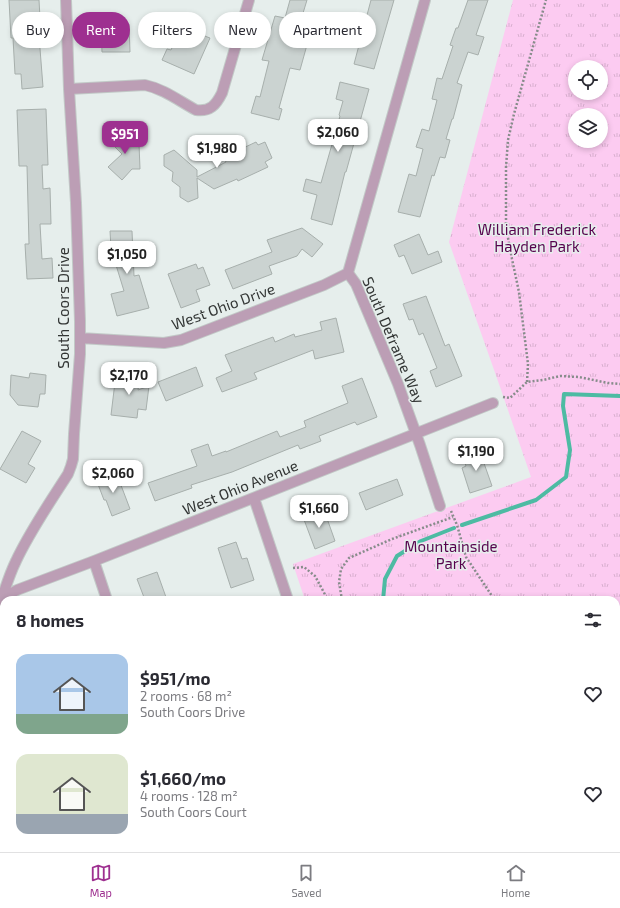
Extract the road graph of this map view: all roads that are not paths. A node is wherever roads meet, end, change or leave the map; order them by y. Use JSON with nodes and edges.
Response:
{"nodes":[{"id":1,"x":66,"y":0,"type":"edge"},
{"id":2,"x":249,"y":0,"type":"edge"},
{"id":3,"x":425,"y":0,"type":"edge"},
{"id":4,"x":69,"y":88,"type":"junction"},
{"id":5,"x":348,"y":273,"type":"junction"},
{"id":6,"x":80,"y":338,"type":"junction"},
{"id":7,"x":492,"y":403,"type":"road end"},
{"id":8,"x":416,"y":434,"type":"junction"},
{"id":9,"x":254,"y":498,"type":"junction"},
{"id":10,"x":440,"y":506,"type":"dead end"},
{"id":11,"x":94,"y":561,"type":"junction"},
{"id":12,"x":2,"y":596,"type":"edge"},
{"id":13,"x":6,"y":596,"type":"edge"},
{"id":14,"x":106,"y":596,"type":"edge"},
{"id":15,"x":287,"y":596,"type":"edge"}],
"edges":[{"from":1,"to":4,"type":"street","name":"South Coors Drive"},
{"from":2,"to":4,"type":"street"},
{"from":3,"to":5,"type":"street","name":"South Deframe Way"},
{"from":4,"to":6,"type":"street","name":"South Coors Drive"},
{"from":5,"to":6,"type":"street","name":"West Ohio Drive"},
{"from":5,"to":8,"type":"street","name":"South Deframe Way"},
{"from":6,"to":12,"type":"street","name":"South Coors Drive"},
{"from":7,"to":8,"type":"street","name":"West Ohio Avenue"},
{"from":8,"to":9,"type":"street","name":"West Ohio Avenue"},
{"from":8,"to":10,"type":"street","name":"South Deframe Way"},
{"from":9,"to":11,"type":"street","name":"West Ohio Avenue"},
{"from":9,"to":15,"type":"street"},
{"from":11,"to":13,"type":"street","name":"West Ohio Avenue"},
{"from":11,"to":14,"type":"street"}]}
